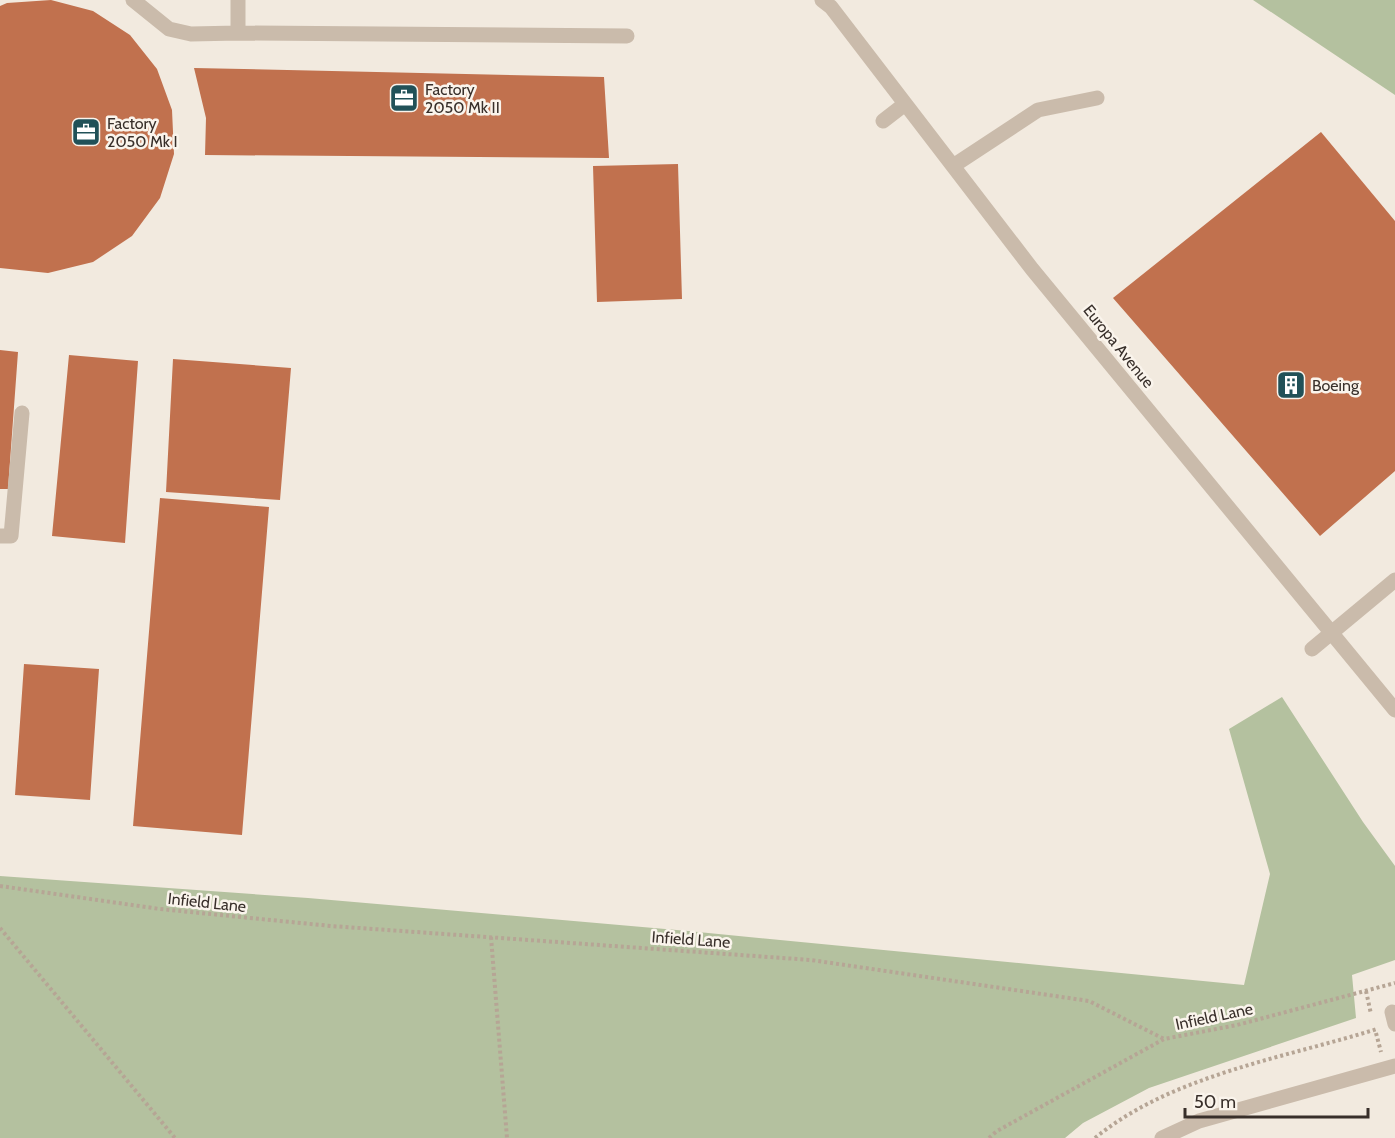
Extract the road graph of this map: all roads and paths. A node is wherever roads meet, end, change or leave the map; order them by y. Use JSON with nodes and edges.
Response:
{"nodes":[{"id":1,"x":133,"y":0,"type":"edge"},
{"id":2,"x":238,"y":0,"type":"edge"},
{"id":3,"x":822,"y":0,"type":"edge"},
{"id":4,"x":237,"y":33,"type":"junction"},
{"id":5,"x":627,"y":36,"type":"dead end"},
{"id":6,"x":1097,"y":98,"type":"dead end"},
{"id":7,"x":905,"y":104,"type":"junction"},
{"id":8,"x":883,"y":121,"type":"dead end"},
{"id":9,"x":953,"y":166,"type":"junction"},
{"id":10,"x":22,"y":413,"type":"dead end"},
{"id":11,"x":0,"y":536,"type":"edge"},
{"id":12,"x":1395,"y":580,"type":"edge"},
{"id":13,"x":1331,"y":633,"type":"junction"},
{"id":14,"x":1312,"y":649,"type":"dead end"},
{"id":15,"x":1395,"y":710,"type":"edge"},
{"id":16,"x":0,"y":886,"type":"edge"},
{"id":17,"x":0,"y":928,"type":"edge"},
{"id":18,"x":491,"y":937,"type":"junction"},
{"id":19,"x":1395,"y":983,"type":"edge"},
{"id":20,"x":1375,"y":1030,"type":"dead end"},
{"id":21,"x":1164,"y":1039,"type":"junction"},
{"id":22,"x":1395,"y":1066,"type":"edge"},
{"id":23,"x":175,"y":1138,"type":"edge"},
{"id":24,"x":507,"y":1138,"type":"edge"},
{"id":25,"x":989,"y":1138,"type":"edge"},
{"id":26,"x":1095,"y":1138,"type":"edge"},
{"id":27,"x":1162,"y":1138,"type":"edge"}],
"edges":[{"from":1,"to":4,"type":"street"},
{"from":2,"to":4,"type":"street"},
{"from":3,"to":7,"type":"street","name":"Europa Avenue"},
{"from":4,"to":5,"type":"street"},
{"from":6,"to":9,"type":"street"},
{"from":7,"to":8,"type":"street"},
{"from":7,"to":9,"type":"street","name":"Europa Avenue"},
{"from":9,"to":13,"type":"street","name":"Europa Avenue"},
{"from":10,"to":11,"type":"street"},
{"from":12,"to":13,"type":"street"},
{"from":13,"to":14,"type":"street"},
{"from":13,"to":15,"type":"street","name":"Europa Avenue"},
{"from":16,"to":18,"type":"path","name":"Infield Lane"},
{"from":17,"to":23,"type":"path"},
{"from":18,"to":21,"type":"path","name":"Infield Lane"},
{"from":18,"to":24,"type":"path"},
{"from":19,"to":21,"type":"path","name":"Infield Lane"},
{"from":20,"to":26,"type":"path"},
{"from":21,"to":25,"type":"path"},
{"from":22,"to":27,"type":"street"}]}
